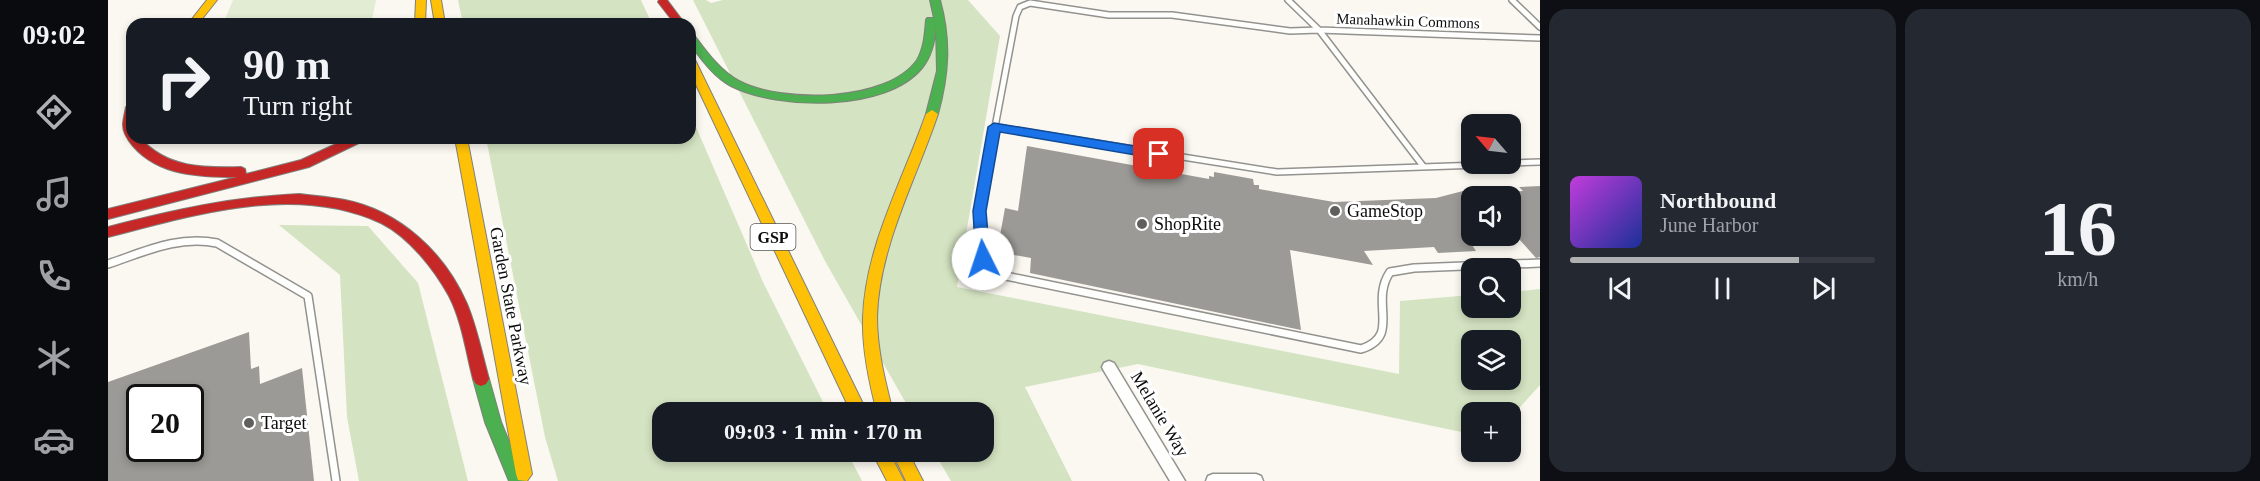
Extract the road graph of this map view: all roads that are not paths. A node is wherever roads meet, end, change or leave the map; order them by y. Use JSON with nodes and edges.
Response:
{"nodes":[{"id":1,"x":212,"y":0,"type":"edge"},
{"id":2,"x":421,"y":0,"type":"edge"},
{"id":3,"x":436,"y":0,"type":"edge"},
{"id":4,"x":922,"y":0,"type":"edge"},
{"id":5,"x":935,"y":0,"type":"edge"},
{"id":6,"x":1288,"y":0,"type":"edge"},
{"id":7,"x":1512,"y":0,"type":"edge"},
{"id":8,"x":662,"y":1,"type":"edge"},
{"id":9,"x":198,"y":18,"type":"edge"},
{"id":10,"x":420,"y":18,"type":"edge"},
{"id":11,"x":439,"y":18,"type":"edge"},
{"id":12,"x":670,"y":18,"type":"edge"},
{"id":13,"x":675,"y":18,"type":"edge"},
{"id":14,"x":1540,"y":27,"type":"edge"},
{"id":15,"x":1319,"y":30,"type":"junction"},
{"id":16,"x":1540,"y":38,"type":"edge"},
{"id":17,"x":696,"y":44,"type":"edge"},
{"id":18,"x":696,"y":72,"type":"edge"},
{"id":19,"x":994,"y":127,"type":"junction"},
{"id":20,"x":137,"y":144,"type":"edge"},
{"id":21,"x":347,"y":144,"type":"edge"},
{"id":22,"x":463,"y":144,"type":"edge"},
{"id":23,"x":1540,"y":162,"type":"edge"},
{"id":24,"x":1521,"y":163,"type":"edge"},
{"id":25,"x":1461,"y":165,"type":"edge"},
{"id":26,"x":1423,"y":166,"type":"junction"},
{"id":27,"x":282,"y":171,"type":"junction"},
{"id":28,"x":108,"y":214,"type":"edge"},
{"id":29,"x":112,"y":231,"type":"edge"},
{"id":30,"x":1540,"y":263,"type":"edge"},
{"id":31,"x":108,"y":264,"type":"edge"},
{"id":32,"x":1109,"y":367,"type":"dead end"},
{"id":33,"x":854,"y":402,"type":"edge"},
{"id":34,"x":883,"y":402,"type":"edge"},
{"id":35,"x":886,"y":462,"type":"edge"},
{"id":36,"x":905,"y":462,"type":"edge"},
{"id":37,"x":336,"y":481,"type":"edge"},
{"id":38,"x":517,"y":481,"type":"edge"},
{"id":39,"x":526,"y":481,"type":"edge"},
{"id":40,"x":896,"y":481,"type":"edge"},
{"id":41,"x":915,"y":481,"type":"edge"},
{"id":42,"x":1178,"y":481,"type":"edge"},
{"id":43,"x":1213,"y":481,"type":"edge"},
{"id":44,"x":1256,"y":481,"type":"edge"}],
"edges":[{"from":1,"to":9,"type":"highway"},
{"from":2,"to":10,"type":"highway"},
{"from":3,"to":11,"type":"highway"},
{"from":4,"to":17,"type":"highway"},
{"from":5,"to":34,"type":"highway"},
{"from":6,"to":15,"type":"lane","name":"Manahawkin Commons"},
{"from":7,"to":14,"type":"lane"},
{"from":8,"to":12,"type":"highway"},
{"from":8,"to":13,"type":"highway"},
{"from":15,"to":16,"type":"lane","name":"Manahawkin Commons"},
{"from":15,"to":19,"type":"lane"},
{"from":15,"to":26,"type":"lane"},
{"from":18,"to":33,"type":"highway","number":"GSP"},
{"from":19,"to":26,"type":"lane"},
{"from":19,"to":30,"type":"lane"},
{"from":20,"to":27,"type":"highway"},
{"from":21,"to":27,"type":"highway"},
{"from":22,"to":39,"type":"highway","name":"Garden State Parkway"},
{"from":23,"to":24,"type":"lane"},
{"from":25,"to":26,"type":"lane"},
{"from":27,"to":28,"type":"highway"},
{"from":29,"to":38,"type":"highway"},
{"from":31,"to":37,"type":"lane"},
{"from":32,"to":42,"type":"street","name":"Melanie Way"},
{"from":35,"to":40,"type":"highway"},
{"from":36,"to":41,"type":"highway"},
{"from":43,"to":44,"type":"street"}]}
